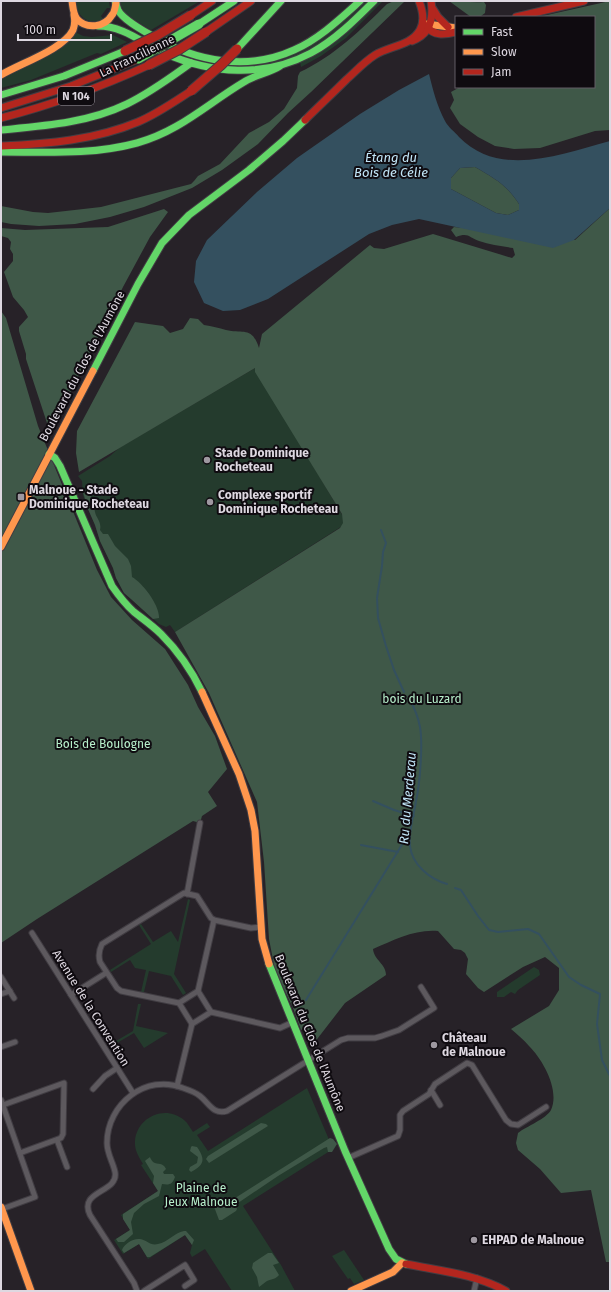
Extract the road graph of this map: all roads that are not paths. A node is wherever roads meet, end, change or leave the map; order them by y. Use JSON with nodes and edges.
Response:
{"nodes":[{"id":1,"x":115,"y":1,"type":"edge"},
{"id":2,"x":212,"y":1,"type":"edge"},
{"id":3,"x":234,"y":1,"type":"edge"},
{"id":4,"x":251,"y":1,"type":"edge"},
{"id":5,"x":281,"y":1,"type":"edge"},
{"id":6,"x":360,"y":1,"type":"edge"},
{"id":7,"x":374,"y":1,"type":"edge"},
{"id":8,"x":419,"y":1,"type":"edge"},
{"id":9,"x":584,"y":1,"type":"edge"},
{"id":10,"x":431,"y":4,"type":"edge"},
{"id":11,"x":72,"y":6,"type":"edge"},
{"id":12,"x":520,"y":16,"type":"edge"},
{"id":13,"x":98,"y":26,"type":"junction"},
{"id":14,"x":428,"y":26,"type":"junction"},
{"id":15,"x":453,"y":29,"type":"edge"},
{"id":16,"x":191,"y":63,"type":"junction"},
{"id":17,"x":280,"y":66,"type":"junction"},
{"id":18,"x":1,"y":75,"type":"edge"},
{"id":19,"x":1,"y":95,"type":"edge"},
{"id":20,"x":1,"y":108,"type":"edge"},
{"id":21,"x":1,"y":118,"type":"edge"},
{"id":22,"x":1,"y":130,"type":"edge"},
{"id":23,"x":1,"y":146,"type":"edge"},
{"id":24,"x":1,"y":152,"type":"edge"},
{"id":25,"x":49,"y":454,"type":"junction"},
{"id":26,"x":1,"y":546,"type":"edge"},
{"id":27,"x":200,"y":823,"type":"dead end"},
{"id":28,"x":187,"y":894,"type":"junction"},
{"id":29,"x":214,"y":920,"type":"junction"},
{"id":30,"x":261,"y":927,"type":"junction"},
{"id":31,"x":32,"y":933,"type":"dead end"},
{"id":32,"x":106,"y":973,"type":"junction"},
{"id":33,"x":1,"y":977,"type":"edge"},
{"id":34,"x":421,"y":987,"type":"dead end"},
{"id":35,"x":10,"y":991,"type":"junction"},
{"id":36,"x":198,"y":991,"type":"junction"},
{"id":37,"x":1,"y":994,"type":"edge"},
{"id":38,"x":71,"y":995,"type":"junction"},
{"id":39,"x":14,"y":998,"type":"dead end"},
{"id":40,"x":179,"y":1004,"type":"junction"},
{"id":41,"x":211,"y":1012,"type":"junction"},
{"id":42,"x":291,"y":1023,"type":"junction"},
{"id":43,"x":192,"y":1024,"type":"junction"},
{"id":44,"x":15,"y":1042,"type":"dead end"},
{"id":45,"x":1,"y":1047,"type":"edge"},
{"id":46,"x":307,"y":1060,"type":"junction"},
{"id":47,"x":117,"y":1068,"type":"junction"},
{"id":48,"x":177,"y":1086,"type":"junction"},
{"id":49,"x":93,"y":1089,"type":"dead end"},
{"id":50,"x":431,"y":1090,"type":"junction"},
{"id":51,"x":133,"y":1093,"type":"junction"},
{"id":52,"x":2,"y":1103,"type":"edge"},
{"id":53,"x":440,"y":1105,"type":"dead end"},
{"id":54,"x":546,"y":1107,"type":"dead end"},
{"id":55,"x":58,"y":1140,"type":"junction"},
{"id":56,"x":20,"y":1153,"type":"junction"},
{"id":57,"x":348,"y":1158,"type":"junction"},
{"id":58,"x":67,"y":1167,"type":"dead end"},
{"id":59,"x":1,"y":1208,"type":"edge"},
{"id":60,"x":402,"y":1263,"type":"junction"},
{"id":61,"x":477,"y":1278,"type":"junction"},
{"id":62,"x":185,"y":1286,"type":"dead end"},
{"id":63,"x":31,"y":1291,"type":"edge"},
{"id":64,"x":137,"y":1291,"type":"edge"},
{"id":65,"x":144,"y":1291,"type":"edge"},
{"id":66,"x":352,"y":1291,"type":"edge"},
{"id":67,"x":474,"y":1291,"type":"edge"},
{"id":68,"x":506,"y":1291,"type":"edge"}],
"edges":[{"from":1,"to":6,"type":"main road"},
{"from":1,"to":13,"type":"main road"},
{"from":2,"to":19,"type":"main road","bridge":true},
{"from":3,"to":20,"type":"main road","name":"La Francilienne","number":"N 104","bridge":true},
{"from":4,"to":21,"type":"main road","name":"La Francilienne","number":"N 104","bridge":true},
{"from":5,"to":23,"type":"main road","bridge":true},
{"from":7,"to":17,"type":"main road"},
{"from":8,"to":14,"type":"main road"},
{"from":9,"to":12,"type":"main road"},
{"from":10,"to":14,"type":"main road"},
{"from":10,"to":15,"type":"main road"},
{"from":11,"to":13,"type":"main road"},
{"from":11,"to":18,"type":"main road"},
{"from":13,"to":16,"type":"main road"},
{"from":14,"to":15,"type":"main road"},
{"from":14,"to":25,"type":"main road","name":"Boulevard du Clos de l'Aumône"},
{"from":16,"to":17,"type":"main road"},
{"from":16,"to":22,"type":"main road"},
{"from":17,"to":24,"type":"main road"},
{"from":25,"to":26,"type":"main road"},
{"from":25,"to":30,"type":"main road","name":"Boulevard du Clos de l'Aumône"},
{"from":27,"to":28,"type":"street"},
{"from":28,"to":29,"type":"street"},
{"from":28,"to":32,"type":"street"},
{"from":29,"to":30,"type":"street"},
{"from":29,"to":36,"type":"street"},
{"from":30,"to":42,"type":"main road","name":"Boulevard du Clos de l'Aumône"},
{"from":31,"to":38,"type":"street","name":"Avenue de la Convention"},
{"from":32,"to":38,"type":"street"},
{"from":32,"to":40,"type":"street"},
{"from":33,"to":35,"type":"street"},
{"from":34,"to":46,"type":"street"},
{"from":35,"to":37,"type":"street"},
{"from":35,"to":39,"type":"street"},
{"from":36,"to":40,"type":"street"},
{"from":36,"to":41,"type":"street"},
{"from":38,"to":47,"type":"street","name":"Avenue de la Convention"},
{"from":40,"to":43,"type":"street"},
{"from":41,"to":42,"type":"street"},
{"from":41,"to":43,"type":"street"},
{"from":42,"to":46,"type":"main road","name":"Boulevard du Clos de l'Aumône"},
{"from":43,"to":48,"type":"street"},
{"from":44,"to":45,"type":"street"},
{"from":46,"to":48,"type":"street"},
{"from":46,"to":57,"type":"main road","name":"Boulevard du Clos de l'Aumône"},
{"from":47,"to":49,"type":"street"},
{"from":47,"to":51,"type":"street","name":"Avenue de la Convention"},
{"from":48,"to":51,"type":"street"},
{"from":50,"to":53,"type":"street"},
{"from":50,"to":54,"type":"street"},
{"from":50,"to":57,"type":"street"},
{"from":51,"to":64,"type":"street"},
{"from":52,"to":55,"type":"street"},
{"from":52,"to":56,"type":"street"},
{"from":55,"to":56,"type":"street"},
{"from":55,"to":58,"type":"street"},
{"from":56,"to":59,"type":"street"},
{"from":57,"to":60,"type":"main road","name":"Boulevard du Clos de l'Aumône"},
{"from":59,"to":63,"type":"main road"},
{"from":60,"to":61,"type":"main road"},
{"from":60,"to":66,"type":"main road"},
{"from":61,"to":67,"type":"street"},
{"from":61,"to":68,"type":"main road"},
{"from":62,"to":65,"type":"street"}]}
